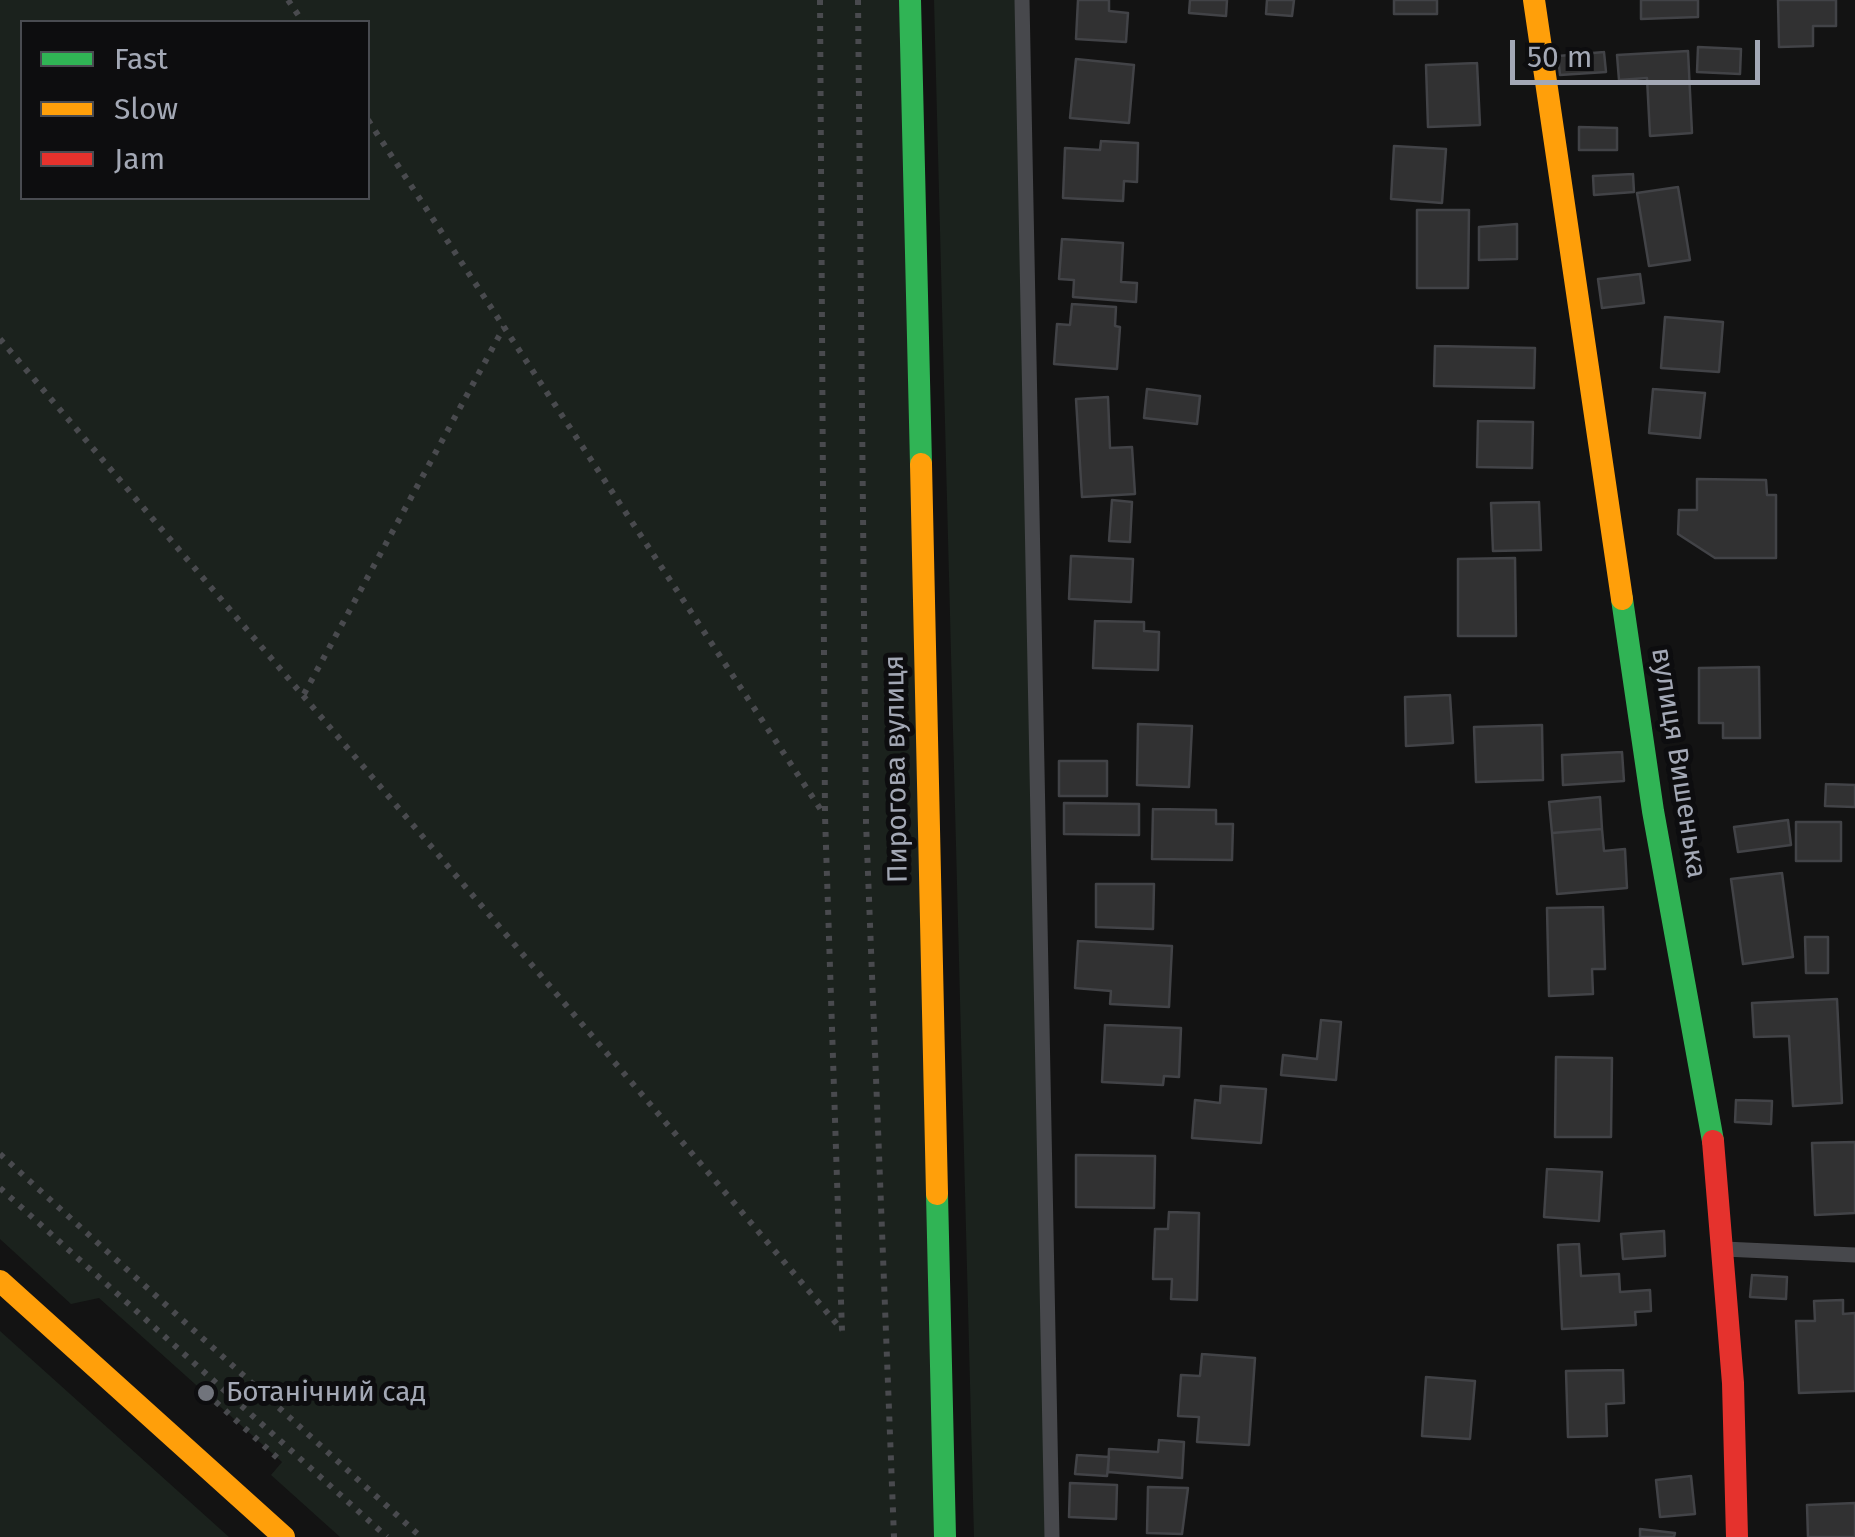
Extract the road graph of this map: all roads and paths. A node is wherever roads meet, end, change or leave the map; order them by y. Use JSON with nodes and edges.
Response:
{"nodes":[{"id":1,"x":820,"y":0,"type":"edge"},
{"id":2,"x":858,"y":0,"type":"edge"},
{"id":3,"x":910,"y":0,"type":"edge"},
{"id":4,"x":1022,"y":0,"type":"edge"},
{"id":5,"x":1534,"y":0,"type":"edge"},
{"id":6,"x":370,"y":123,"type":"edge"},
{"id":7,"x":504,"y":326,"type":"junction"},
{"id":8,"x":0,"y":339,"type":"edge"},
{"id":9,"x":304,"y":695,"type":"junction"},
{"id":10,"x":825,"y":816,"type":"junction"},
{"id":11,"x":0,"y":1154,"type":"edge"},
{"id":12,"x":0,"y":1188,"type":"edge"},
{"id":13,"x":1724,"y":1249,"type":"junction"},
{"id":14,"x":1855,"y":1255,"type":"edge"},
{"id":15,"x":0,"y":1280,"type":"edge"},
{"id":16,"x":206,"y":1392,"type":"dead end"},
{"id":17,"x":282,"y":1463,"type":"dead end"},
{"id":18,"x":284,"y":1537,"type":"edge"},
{"id":19,"x":387,"y":1537,"type":"edge"},
{"id":20,"x":421,"y":1537,"type":"edge"},
{"id":21,"x":894,"y":1537,"type":"edge"},
{"id":22,"x":945,"y":1537,"type":"edge"},
{"id":23,"x":1052,"y":1537,"type":"edge"},
{"id":24,"x":1736,"y":1537,"type":"edge"}],
"edges":[{"from":1,"to":10,"type":"path"},
{"from":2,"to":21,"type":"path"},
{"from":3,"to":22,"type":"main road","name":"Пирогова вулиця"},
{"from":4,"to":23,"type":"lane"},
{"from":5,"to":13,"type":"main road","name":"вулиця Вишенька"},
{"from":6,"to":7,"type":"path"},
{"from":7,"to":9,"type":"path"},
{"from":7,"to":10,"type":"path"},
{"from":8,"to":9,"type":"path"},
{"from":9,"to":10,"type":"path"},
{"from":11,"to":20,"type":"path"},
{"from":12,"to":19,"type":"path"},
{"from":13,"to":14,"type":"lane"},
{"from":13,"to":24,"type":"main road","name":"вулиця Вишенька"},
{"from":15,"to":18,"type":"main road"},
{"from":16,"to":17,"type":"path"}]}
